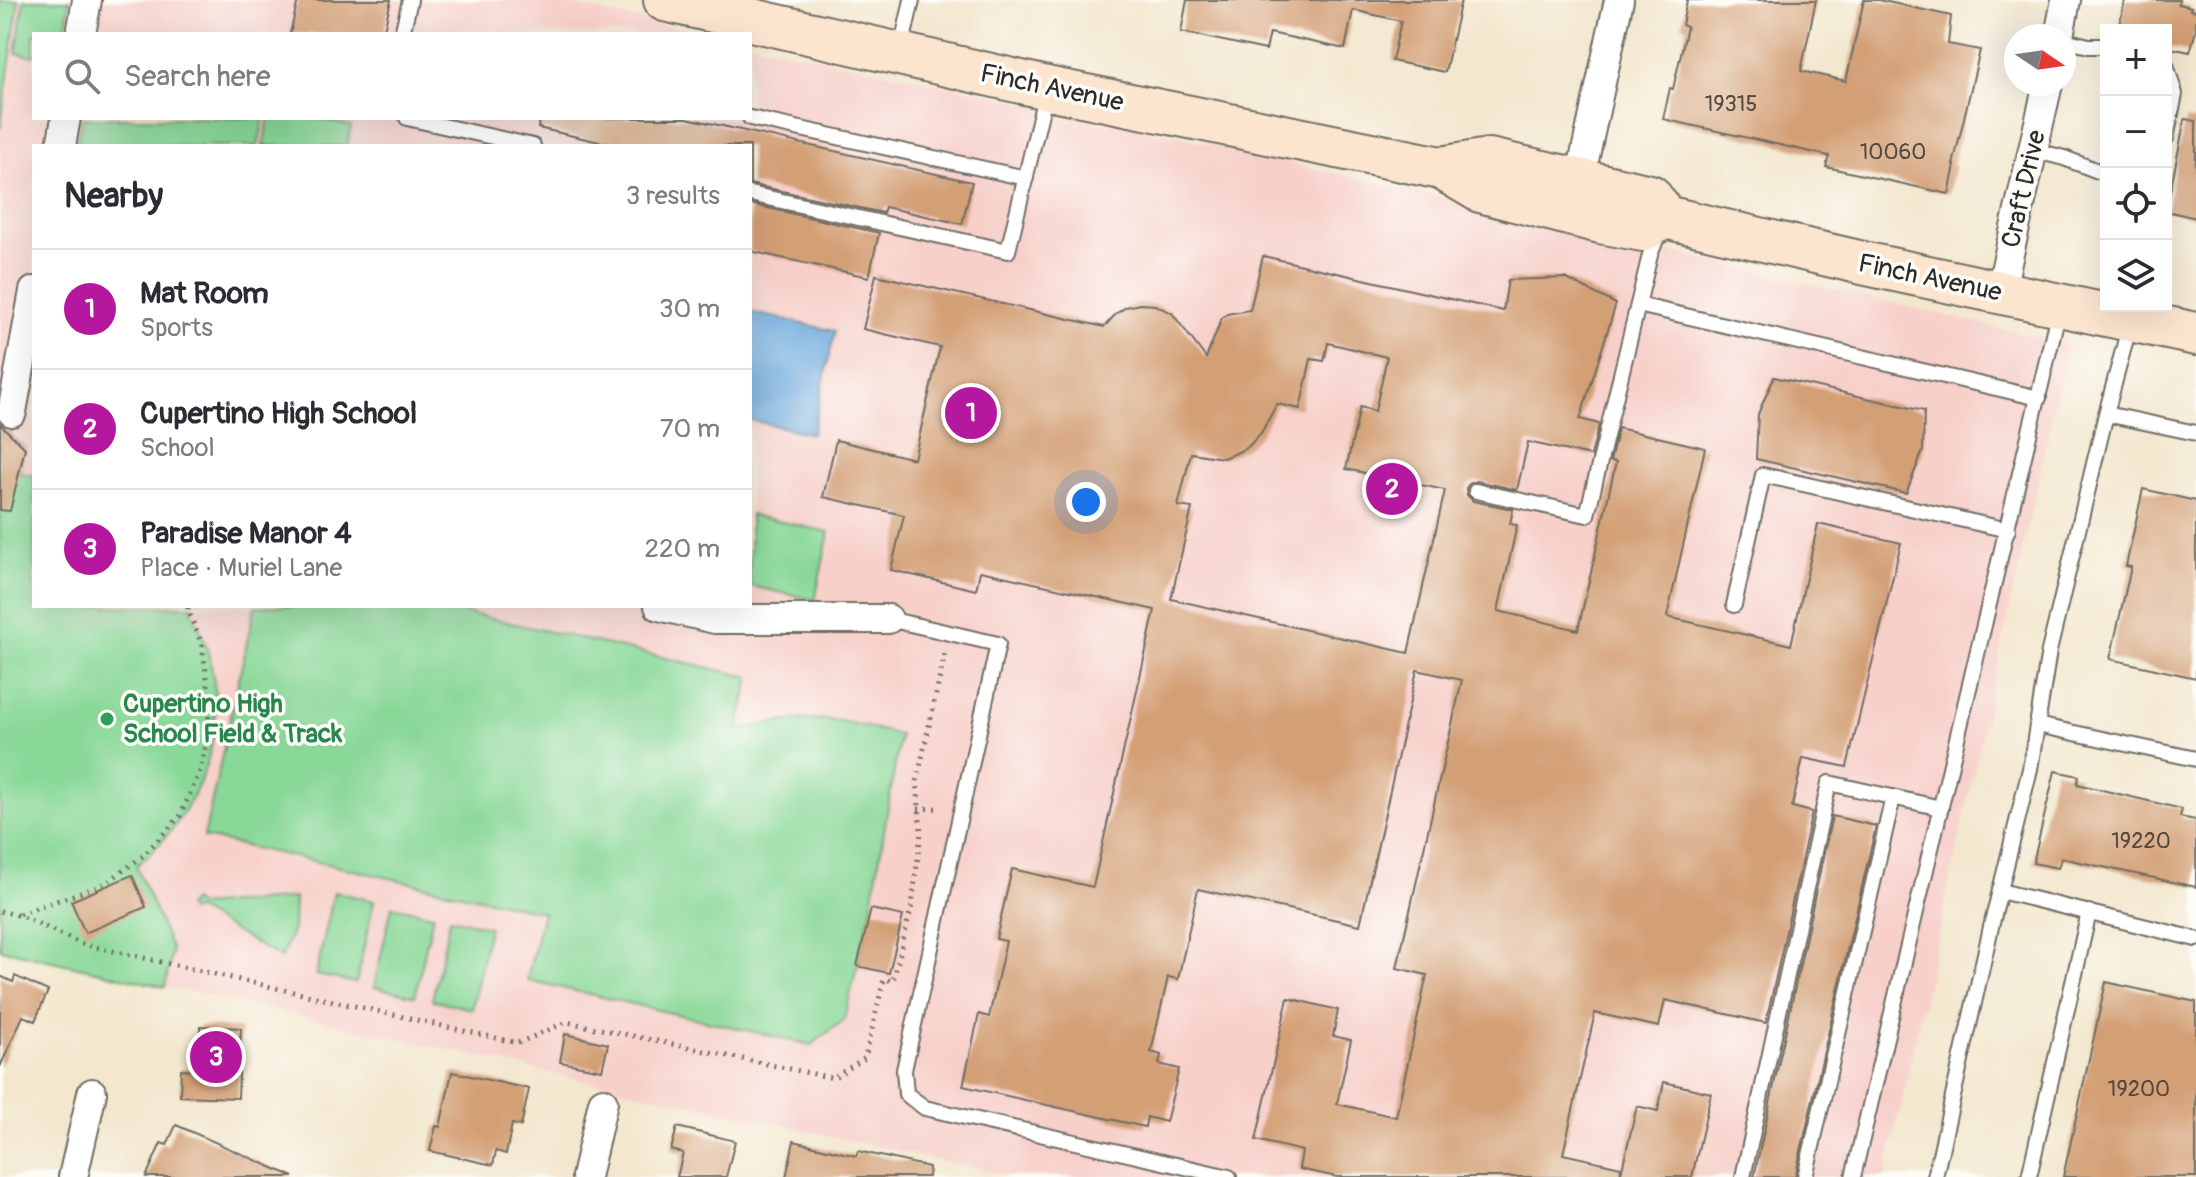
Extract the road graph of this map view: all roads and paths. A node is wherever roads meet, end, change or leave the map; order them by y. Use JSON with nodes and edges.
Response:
{"nodes":[{"id":1,"x":87,"y":0,"type":"edge"},
{"id":2,"x":410,"y":0,"type":"edge"},
{"id":3,"x":665,"y":0,"type":"edge"},
{"id":4,"x":912,"y":0,"type":"edge"},
{"id":5,"x":1619,"y":0,"type":"edge"},
{"id":6,"x":2066,"y":0,"type":"edge"},
{"id":7,"x":2061,"y":24,"type":"edge"},
{"id":8,"x":81,"y":32,"type":"edge"},
{"id":9,"x":402,"y":32,"type":"edge"},
{"id":10,"x":2076,"y":43,"type":"edge"},
{"id":11,"x":2100,"y":46,"type":"edge"},
{"id":12,"x":900,"y":53,"type":"junction"},
{"id":13,"x":2172,"y":84,"type":"edge"},
{"id":14,"x":1047,"y":88,"type":"junction"},
{"id":15,"x":2045,"y":96,"type":"edge"},
{"id":16,"x":2172,"y":109,"type":"edge"},
{"id":17,"x":752,"y":118,"type":"edge"},
{"id":18,"x":66,"y":120,"type":"edge"},
{"id":19,"x":416,"y":120,"type":"edge"},
{"id":20,"x":61,"y":144,"type":"edge"},
{"id":21,"x":524,"y":144,"type":"edge"},
{"id":22,"x":2033,"y":150,"type":"junction"},
{"id":23,"x":2100,"y":172,"type":"edge"},
{"id":24,"x":1026,"y":178,"type":"junction"},
{"id":25,"x":752,"y":194,"type":"edge"},
{"id":26,"x":1576,"y":197,"type":"junction"},
{"id":27,"x":1665,"y":217,"type":"junction"},
{"id":28,"x":2000,"y":293,"type":"junction"},
{"id":29,"x":32,"y":304,"type":"edge"},
{"id":30,"x":1638,"y":305,"type":"junction"},
{"id":31,"x":2060,"y":305,"type":"junction"},
{"id":32,"x":2131,"y":320,"type":"junction"},
{"id":33,"x":2196,"y":334,"type":"edge"},
{"id":34,"x":2039,"y":398,"type":"junction"},
{"id":35,"x":15,"y":413,"type":"edge"},
{"id":36,"x":2106,"y":414,"type":"junction"},
{"id":37,"x":2196,"y":433,"type":"edge"},
{"id":38,"x":1476,"y":491,"type":"dead end"},
{"id":39,"x":2008,"y":530,"type":"junction"},
{"id":40,"x":1734,"y":605,"type":"dead end"},
{"id":41,"x":188,"y":608,"type":"edge"},
{"id":42,"x":668,"y":608,"type":"edge"},
{"id":43,"x":888,"y":619,"type":"joint"},
{"id":44,"x":949,"y":633,"type":"junction"},
{"id":45,"x":2037,"y":725,"type":"junction"},
{"id":46,"x":2196,"y":759,"type":"edge"},
{"id":47,"x":1893,"y":797,"type":"junction"},
{"id":48,"x":1941,"y":808,"type":"junction"},
{"id":49,"x":2000,"y":891,"type":"junction"},
{"id":50,"x":0,"y":911,"type":"edge"},
{"id":51,"x":2089,"y":912,"type":"junction"},
{"id":52,"x":17,"y":915,"type":"junction"},
{"id":53,"x":2196,"y":939,"type":"edge"},
{"id":54,"x":92,"y":1093,"type":"dead end"},
{"id":55,"x":603,"y":1102,"type":"dead end"},
{"id":56,"x":73,"y":1177,"type":"edge"},
{"id":57,"x":586,"y":1177,"type":"edge"},
{"id":58,"x":1229,"y":1177,"type":"edge"},
{"id":59,"x":1743,"y":1177,"type":"edge"},
{"id":60,"x":1805,"y":1177,"type":"edge"},
{"id":61,"x":1853,"y":1177,"type":"edge"},
{"id":62,"x":1935,"y":1177,"type":"edge"},
{"id":63,"x":2029,"y":1177,"type":"edge"}],
"edges":[{"from":1,"to":8,"type":"street"},
{"from":2,"to":9,"type":"lane"},
{"from":3,"to":12,"type":"street","name":"Finch Avenue"},
{"from":4,"to":12,"type":"lane"},
{"from":5,"to":26,"type":"street"},
{"from":6,"to":7,"type":"street"},
{"from":10,"to":11,"type":"lane"},
{"from":12,"to":14,"type":"street","name":"Finch Avenue"},
{"from":13,"to":16,"type":"lane"},
{"from":14,"to":24,"type":"lane"},
{"from":14,"to":26,"type":"street","name":"Finch Avenue"},
{"from":15,"to":22,"type":"street","name":"Craft Drive"},
{"from":17,"to":24,"type":"lane"},
{"from":18,"to":20,"type":"street"},
{"from":19,"to":21,"type":"lane"},
{"from":22,"to":23,"type":"lane"},
{"from":22,"to":28,"type":"street","name":"Craft Drive"},
{"from":24,"to":25,"type":"lane"},
{"from":26,"to":27,"type":"street","name":"Finch Avenue"},
{"from":27,"to":28,"type":"street","name":"Finch Avenue"},
{"from":27,"to":30,"type":"lane"},
{"from":28,"to":31,"type":"street","name":"Finch Avenue"},
{"from":29,"to":35,"type":"street"},
{"from":30,"to":34,"type":"lane"},
{"from":30,"to":38,"type":"lane"},
{"from":31,"to":32,"type":"street","name":"Finch Avenue"},
{"from":31,"to":34,"type":"lane"},
{"from":32,"to":33,"type":"street","name":"Finch Avenue"},
{"from":32,"to":36,"type":"lane"},
{"from":34,"to":39,"type":"lane"},
{"from":36,"to":37,"type":"lane"},
{"from":36,"to":45,"type":"lane"},
{"from":39,"to":40,"type":"lane"},
{"from":39,"to":48,"type":"lane"},
{"from":41,"to":52,"type":"path"},
{"from":42,"to":43,"type":"street"},
{"from":43,"to":44,"type":"lane"},
{"from":44,"to":52,"type":"path"},
{"from":44,"to":58,"type":"lane"},
{"from":45,"to":46,"type":"lane"},
{"from":45,"to":49,"type":"lane"},
{"from":47,"to":48,"type":"lane"},
{"from":47,"to":59,"type":"lane"},
{"from":47,"to":60,"type":"lane"},
{"from":48,"to":61,"type":"lane"},
{"from":49,"to":51,"type":"lane"},
{"from":49,"to":62,"type":"lane"},
{"from":50,"to":52,"type":"path"},
{"from":51,"to":53,"type":"lane"},
{"from":51,"to":63,"type":"lane"},
{"from":54,"to":56,"type":"street"},
{"from":55,"to":57,"type":"street"}]}
